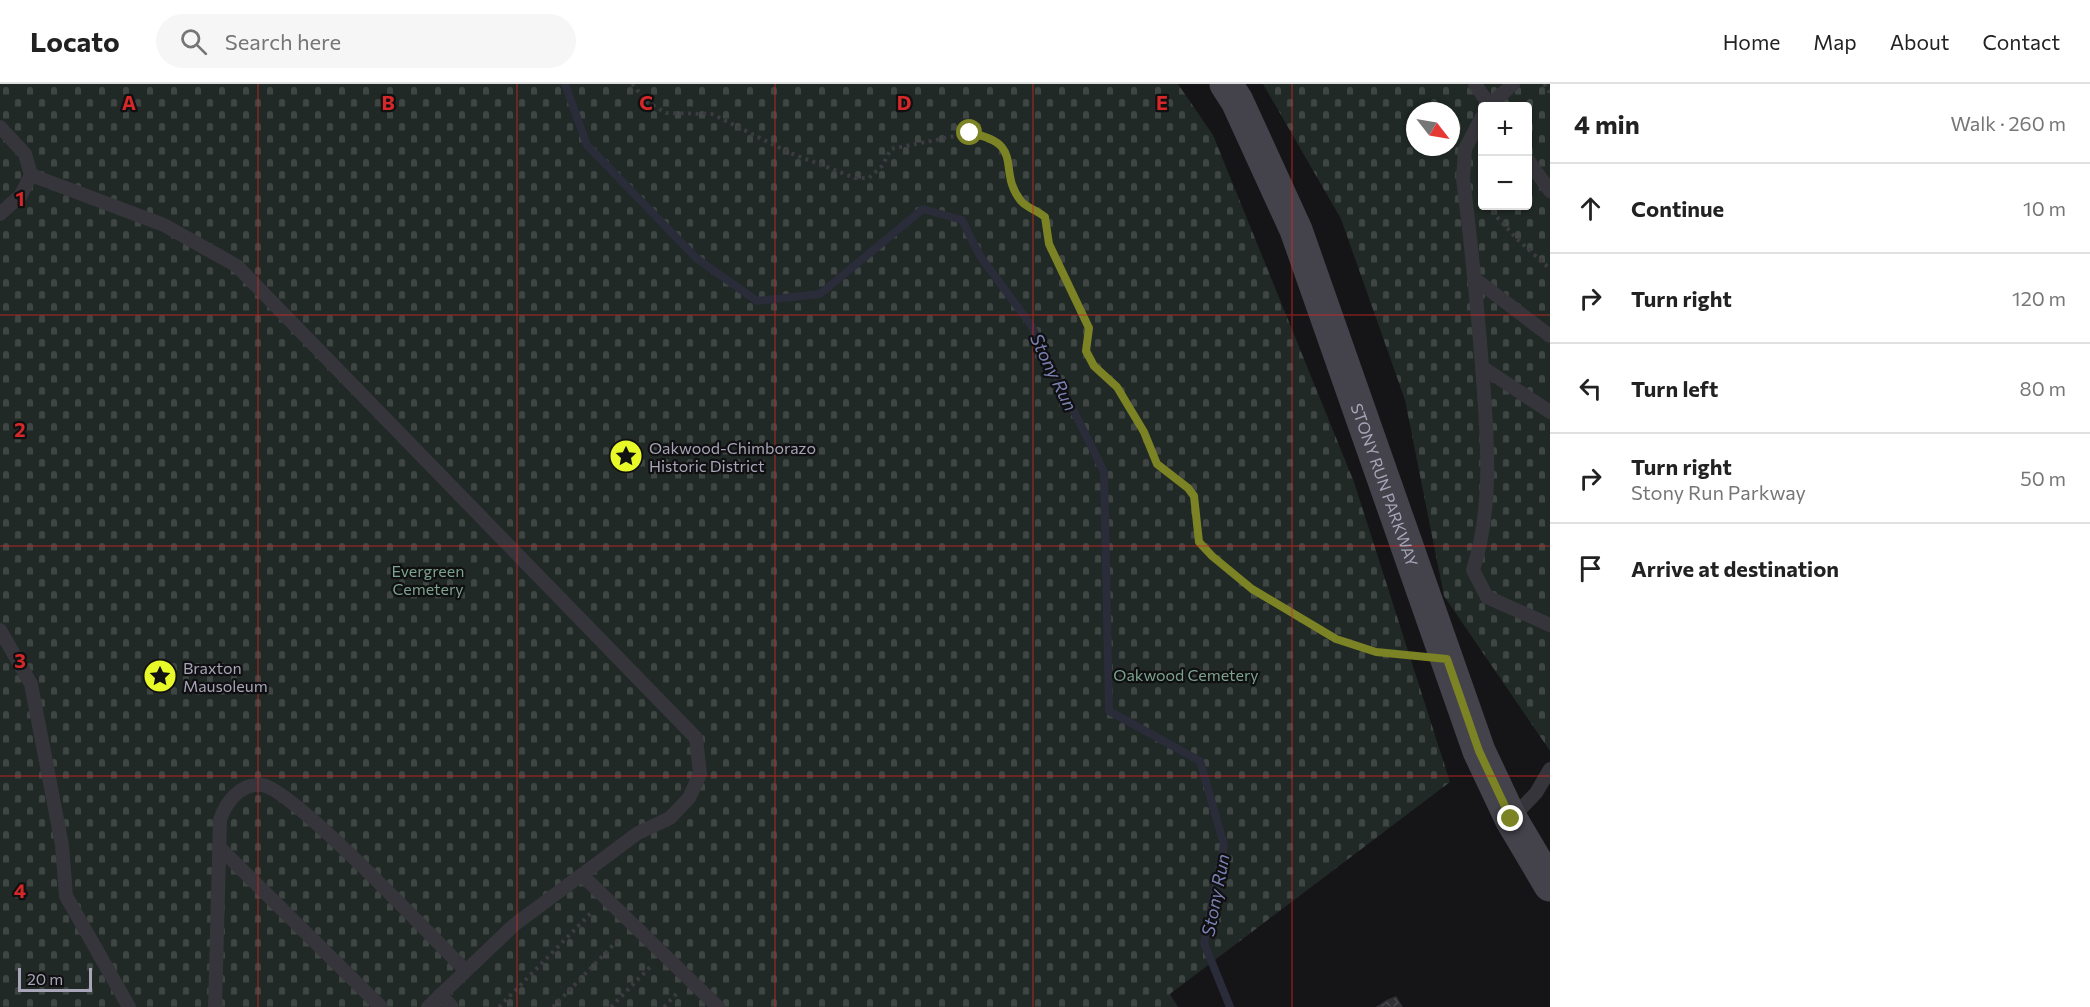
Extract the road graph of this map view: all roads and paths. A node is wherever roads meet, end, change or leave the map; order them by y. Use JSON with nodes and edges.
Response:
{"nodes":[{"id":1,"x":632,"y":84,"type":"edge"},
{"id":2,"x":1226,"y":84,"type":"edge"},
{"id":3,"x":1475,"y":84,"type":"edge"},
{"id":4,"x":1513,"y":84,"type":"edge"},
{"id":5,"x":1544,"y":84,"type":"edge"},
{"id":6,"x":1550,"y":93,"type":"edge"},
{"id":7,"x":1487,"y":102,"type":"edge"},
{"id":8,"x":1494,"y":102,"type":"edge"},
{"id":9,"x":1478,"y":125,"type":"edge"},
{"id":10,"x":0,"y":128,"type":"edge"},
{"id":11,"x":1532,"y":167,"type":"edge"},
{"id":12,"x":31,"y":175,"type":"junction"},
{"id":13,"x":1550,"y":191,"type":"edge"},
{"id":14,"x":1491,"y":210,"type":"edge"},
{"id":15,"x":0,"y":214,"type":"edge"},
{"id":16,"x":1550,"y":269,"type":"edge"},
{"id":17,"x":1475,"y":279,"type":"junction"},
{"id":18,"x":1550,"y":336,"type":"edge"},
{"id":19,"x":1482,"y":367,"type":"junction"},
{"id":20,"x":1550,"y":412,"type":"edge"},
{"id":21,"x":1550,"y":625,"type":"edge"},
{"id":22,"x":0,"y":630,"type":"edge"},
{"id":23,"x":1447,"y":659,"type":"junction"},
{"id":24,"x":1550,"y":769,"type":"edge"},
{"id":25,"x":1511,"y":819,"type":"junction"},
{"id":26,"x":219,"y":847,"type":"junction"},
{"id":27,"x":582,"y":875,"type":"junction"},
{"id":28,"x":1550,"y":885,"type":"edge"},
{"id":29,"x":606,"y":898,"type":"junction"},
{"id":30,"x":633,"y":925,"type":"junction"},
{"id":31,"x":663,"y":953,"type":"junction"},
{"id":32,"x":465,"y":970,"type":"junction"},
{"id":33,"x":440,"y":995,"type":"junction"},
{"id":34,"x":129,"y":1007,"type":"edge"},
{"id":35,"x":215,"y":1007,"type":"edge"},
{"id":36,"x":381,"y":1007,"type":"edge"},
{"id":37,"x":428,"y":1007,"type":"edge"},
{"id":38,"x":452,"y":1007,"type":"edge"},
{"id":39,"x":499,"y":1007,"type":"edge"},
{"id":40,"x":553,"y":1007,"type":"edge"},
{"id":41,"x":611,"y":1007,"type":"edge"},
{"id":42,"x":718,"y":1007,"type":"edge"}],
"edges":[{"from":1,"to":23,"type":"path"},
{"from":2,"to":23,"type":"street","name":"STONY RUN PARKWAY"},
{"from":3,"to":7,"type":"lane"},
{"from":4,"to":8,"type":"lane"},
{"from":5,"to":6,"type":"path"},
{"from":9,"to":17,"type":"lane"},
{"from":10,"to":12,"type":"lane"},
{"from":11,"to":13,"type":"lane"},
{"from":12,"to":15,"type":"lane"},
{"from":12,"to":27,"type":"lane"},
{"from":14,"to":16,"type":"path"},
{"from":17,"to":18,"type":"lane"},
{"from":17,"to":19,"type":"lane"},
{"from":19,"to":20,"type":"lane"},
{"from":19,"to":21,"type":"lane"},
{"from":22,"to":34,"type":"lane"},
{"from":23,"to":25,"type":"street","name":"STONY RUN PARKWAY"},
{"from":24,"to":25,"type":"lane"},
{"from":25,"to":28,"type":"street","name":"STONY RUN PARKWAY"},
{"from":26,"to":32,"type":"lane"},
{"from":26,"to":35,"type":"lane"},
{"from":26,"to":36,"type":"lane"},
{"from":27,"to":29,"type":"lane"},
{"from":27,"to":32,"type":"lane"},
{"from":29,"to":30,"type":"lane"},
{"from":29,"to":39,"type":"path"},
{"from":30,"to":31,"type":"lane"},
{"from":30,"to":40,"type":"path"},
{"from":31,"to":41,"type":"path"},
{"from":31,"to":42,"type":"lane"},
{"from":32,"to":33,"type":"lane"},
{"from":33,"to":37,"type":"lane"},
{"from":33,"to":38,"type":"lane"}]}
